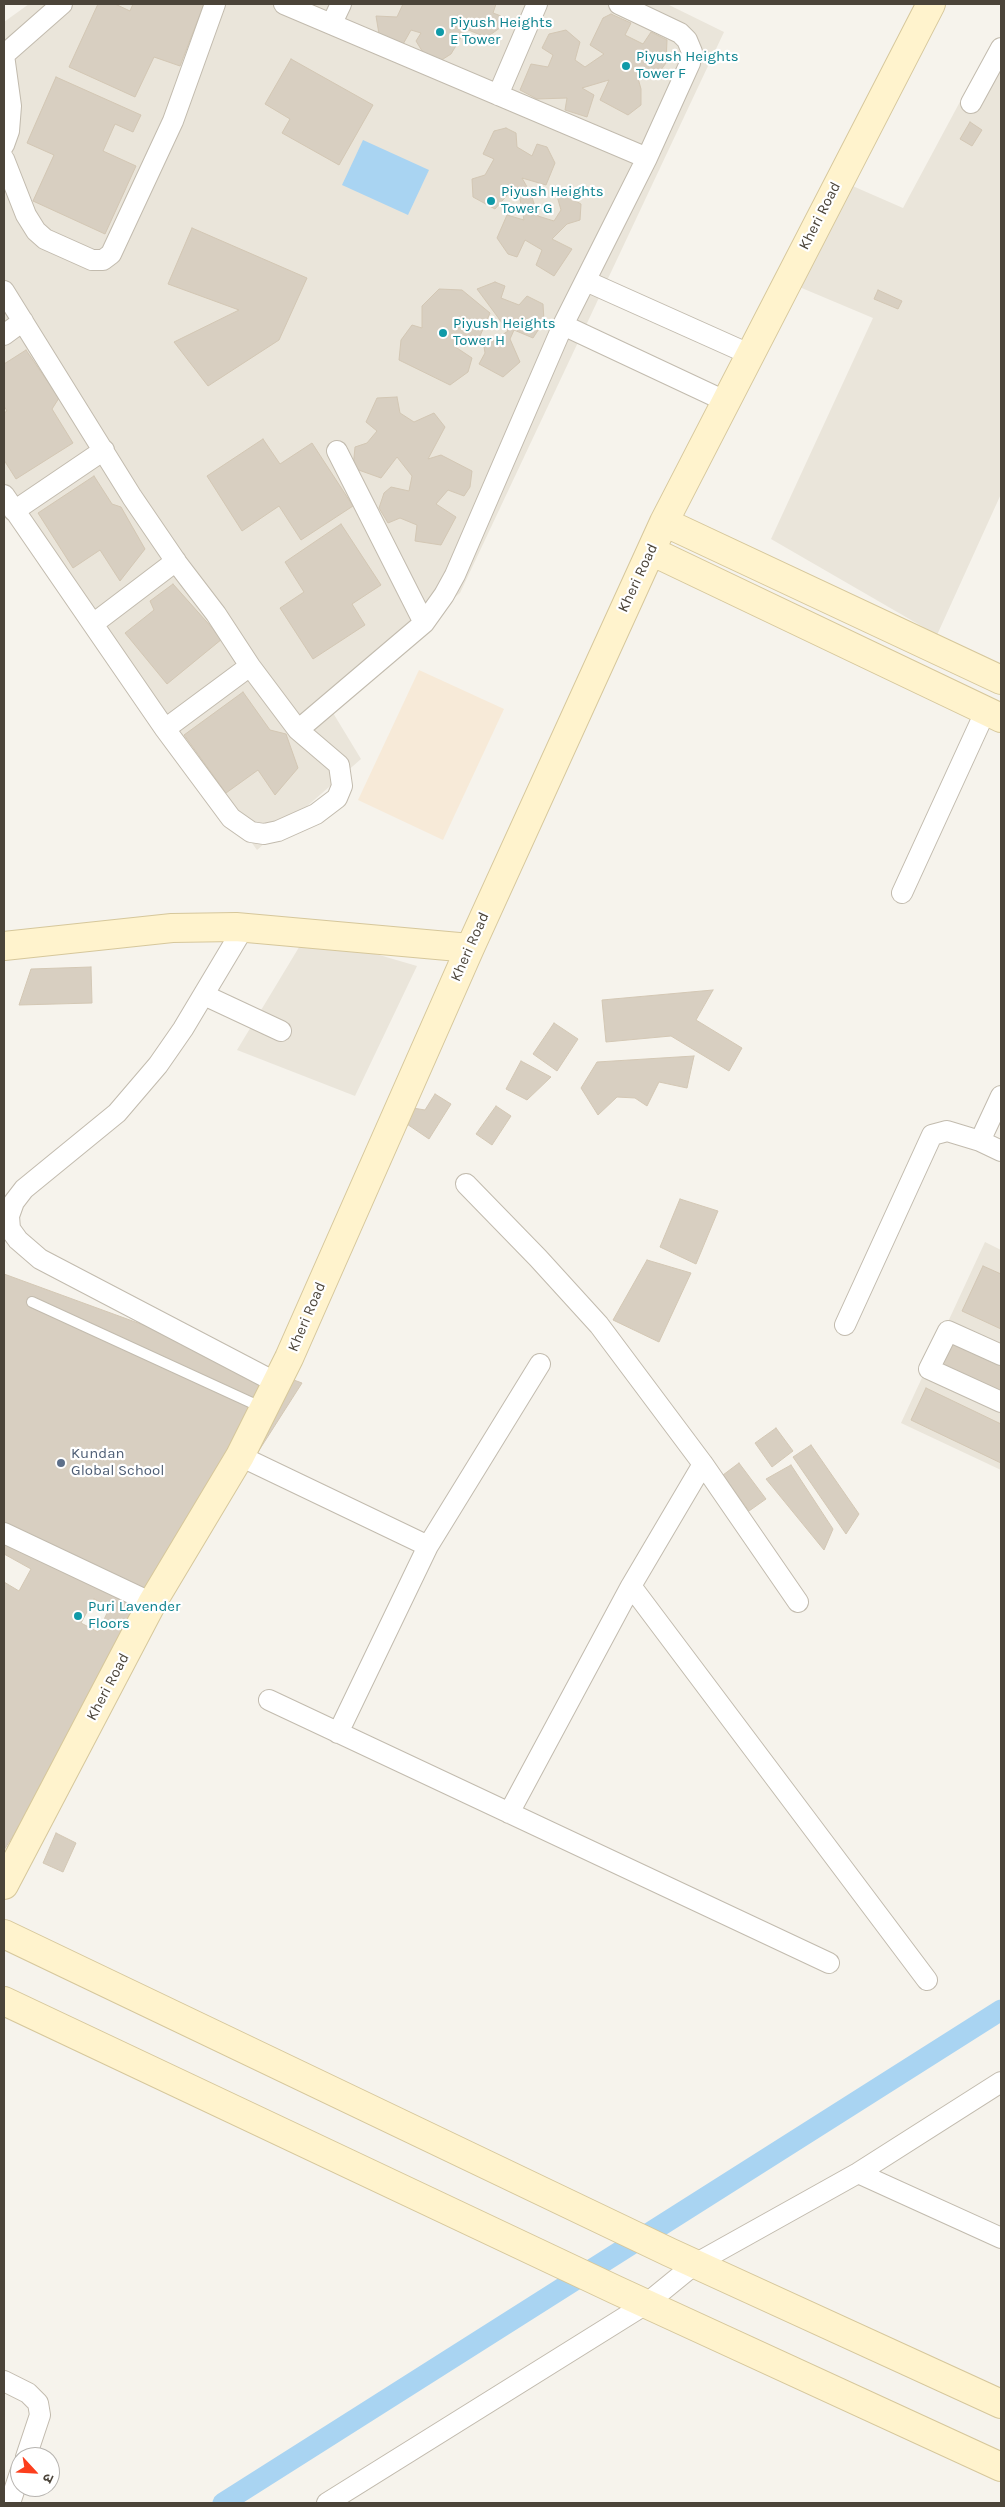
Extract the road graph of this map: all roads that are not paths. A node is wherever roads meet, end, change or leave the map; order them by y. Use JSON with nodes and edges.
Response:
{"nodes":[{"id":1,"x":62,"y":4,"type":"edge"},
{"id":2,"x":215,"y":4,"type":"edge"},
{"id":3,"x":284,"y":4,"type":"edge"},
{"id":4,"x":341,"y":4,"type":"edge"},
{"id":5,"x":537,"y":4,"type":"edge"},
{"id":6,"x":618,"y":4,"type":"edge"},
{"id":7,"x":931,"y":4,"type":"edge"},
{"id":8,"x":332,"y":23,"type":"junction"},
{"id":9,"x":1001,"y":48,"type":"edge"},
{"id":10,"x":4,"y":55,"type":"edge"},
{"id":11,"x":498,"y":95,"type":"junction"},
{"id":12,"x":971,"y":103,"type":"dead end"},
{"id":13,"x":4,"y":145,"type":"edge"},
{"id":14,"x":648,"y":158,"type":"junction"},
{"id":15,"x":4,"y":159,"type":"edge"},
{"id":16,"x":586,"y":281,"type":"junction"},
{"id":17,"x":4,"y":291,"type":"edge"},
{"id":18,"x":23,"y":321,"type":"junction"},
{"id":19,"x":562,"y":326,"type":"junction"},
{"id":20,"x":4,"y":335,"type":"edge"},
{"id":21,"x":749,"y":354,"type":"junction"},
{"id":22,"x":725,"y":401,"type":"junction"},
{"id":23,"x":104,"y":450,"type":"junction"},
{"id":24,"x":337,"y":451,"type":"dead end"},
{"id":25,"x":9,"y":503,"type":"edge"},
{"id":26,"x":664,"y":522,"type":"junction"},
{"id":27,"x":651,"y":551,"type":"junction"},
{"id":28,"x":176,"y":561,"type":"junction"},
{"id":29,"x":424,"y":623,"type":"junction"},
{"id":30,"x":93,"y":624,"type":"junction"},
{"id":31,"x":250,"y":666,"type":"junction"},
{"id":32,"x":1001,"y":680,"type":"edge"},
{"id":33,"x":994,"y":714,"type":"edge"},
{"id":34,"x":165,"y":729,"type":"junction"},
{"id":35,"x":298,"y":730,"type":"junction"},
{"id":36,"x":902,"y":893,"type":"dead end"},
{"id":37,"x":244,"y":927,"type":"junction"},
{"id":38,"x":4,"y":946,"type":"edge"},
{"id":39,"x":470,"y":948,"type":"junction"},
{"id":40,"x":204,"y":995,"type":"junction"},
{"id":41,"x":281,"y":1031,"type":"dead end"},
{"id":42,"x":1001,"y":1096,"type":"edge"},
{"id":43,"x":980,"y":1141,"type":"junction"},
{"id":44,"x":1001,"y":1151,"type":"edge"},
{"id":45,"x":466,"y":1184,"type":"dead end"},
{"id":46,"x":32,"y":1302,"type":"dead end"},
{"id":47,"x":845,"y":1325,"type":"dead end"},
{"id":48,"x":1001,"y":1355,"type":"edge"},
{"id":49,"x":540,"y":1364,"type":"dead end"},
{"id":50,"x":276,"y":1383,"type":"junction"},
{"id":51,"x":1001,"y":1402,"type":"edge"},
{"id":52,"x":264,"y":1408,"type":"junction"},
{"id":53,"x":240,"y":1456,"type":"junction"},
{"id":54,"x":703,"y":1464,"type":"junction"},
{"id":55,"x":4,"y":1532,"type":"edge"},
{"id":56,"x":428,"y":1546,"type":"junction"},
{"id":57,"x":631,"y":1586,"type":"junction"},
{"id":58,"x":798,"y":1602,"type":"dead end"},
{"id":59,"x":152,"y":1603,"type":"junction"},
{"id":60,"x":270,"y":1700,"type":"dead end"},
{"id":61,"x":338,"y":1733,"type":"junction"},
{"id":62,"x":509,"y":1813,"type":"junction"},
{"id":63,"x":4,"y":1885,"type":"edge"},
{"id":64,"x":4,"y":1934,"type":"edge"},
{"id":65,"x":829,"y":1963,"type":"dead end"},
{"id":66,"x":927,"y":1980,"type":"dead end"},
{"id":67,"x":4,"y":2001,"type":"edge"},
{"id":68,"x":1001,"y":2082,"type":"edge"},
{"id":69,"x":858,"y":2173,"type":"junction"},
{"id":70,"x":1001,"y":2238,"type":"edge"},
{"id":71,"x":695,"y":2264,"type":"junction"},
{"id":72,"x":646,"y":2304,"type":"junction"},
{"id":73,"x":4,"y":2381,"type":"edge"},
{"id":74,"x":1001,"y":2404,"type":"edge"},
{"id":75,"x":29,"y":2447,"type":"edge"},
{"id":76,"x":1001,"y":2467,"type":"edge"},
{"id":77,"x":327,"y":2503,"type":"edge"}],
"edges":[{"from":1,"to":10,"type":"street"},
{"from":2,"to":15,"type":"street"},
{"from":3,"to":8,"type":"street"},
{"from":4,"to":8,"type":"street"},
{"from":5,"to":11,"type":"street"},
{"from":6,"to":14,"type":"street"},
{"from":7,"to":21,"type":"street","name":"Kheri Road"},
{"from":8,"to":11,"type":"street"},
{"from":9,"to":12,"type":"street"},
{"from":10,"to":13,"type":"street"},
{"from":11,"to":14,"type":"street"},
{"from":14,"to":16,"type":"street"},
{"from":16,"to":19,"type":"street"},
{"from":16,"to":21,"type":"street"},
{"from":17,"to":18,"type":"street"},
{"from":18,"to":20,"type":"street"},
{"from":18,"to":23,"type":"street"},
{"from":19,"to":22,"type":"street"},
{"from":19,"to":29,"type":"street"},
{"from":21,"to":22,"type":"street","name":"Kheri Road"},
{"from":22,"to":26,"type":"street","name":"Kheri Road"},
{"from":23,"to":25,"type":"street"},
{"from":23,"to":28,"type":"street"},
{"from":24,"to":29,"type":"street"},
{"from":25,"to":30,"type":"street"},
{"from":26,"to":27,"type":"street","name":"Kheri Road"},
{"from":26,"to":32,"type":"street"},
{"from":27,"to":33,"type":"street"},
{"from":27,"to":39,"type":"street","name":"Kheri Road"},
{"from":28,"to":30,"type":"street"},
{"from":28,"to":31,"type":"street"},
{"from":29,"to":35,"type":"street"},
{"from":30,"to":34,"type":"street"},
{"from":31,"to":34,"type":"street"},
{"from":31,"to":35,"type":"street"},
{"from":33,"to":36,"type":"street"},
{"from":34,"to":35,"type":"street"},
{"from":37,"to":38,"type":"street"},
{"from":37,"to":39,"type":"street"},
{"from":37,"to":40,"type":"street"},
{"from":39,"to":50,"type":"street","name":"Kheri Road"},
{"from":40,"to":41,"type":"street"},
{"from":40,"to":50,"type":"street"},
{"from":42,"to":43,"type":"street"},
{"from":43,"to":44,"type":"street"},
{"from":43,"to":47,"type":"street"},
{"from":45,"to":54,"type":"street"},
{"from":46,"to":52,"type":"lane"},
{"from":48,"to":51,"type":"street"},
{"from":49,"to":56,"type":"street"},
{"from":50,"to":52,"type":"street","name":"Kheri Road"},
{"from":52,"to":53,"type":"street","name":"Kheri Road"},
{"from":53,"to":56,"type":"street"},
{"from":53,"to":59,"type":"street","name":"Kheri Road"},
{"from":54,"to":57,"type":"street"},
{"from":54,"to":58,"type":"street"},
{"from":55,"to":59,"type":"street"},
{"from":56,"to":61,"type":"street"},
{"from":57,"to":62,"type":"street"},
{"from":57,"to":66,"type":"street"},
{"from":59,"to":63,"type":"street","name":"Kheri Road"},
{"from":60,"to":61,"type":"street"},
{"from":61,"to":62,"type":"street"},
{"from":62,"to":65,"type":"street"},
{"from":64,"to":71,"type":"street"},
{"from":67,"to":72,"type":"street"},
{"from":68,"to":69,"type":"street"},
{"from":69,"to":70,"type":"street"},
{"from":69,"to":71,"type":"street"},
{"from":71,"to":72,"type":"street"},
{"from":71,"to":74,"type":"street"},
{"from":72,"to":76,"type":"street"},
{"from":72,"to":77,"type":"street"},
{"from":73,"to":75,"type":"street"}]}
